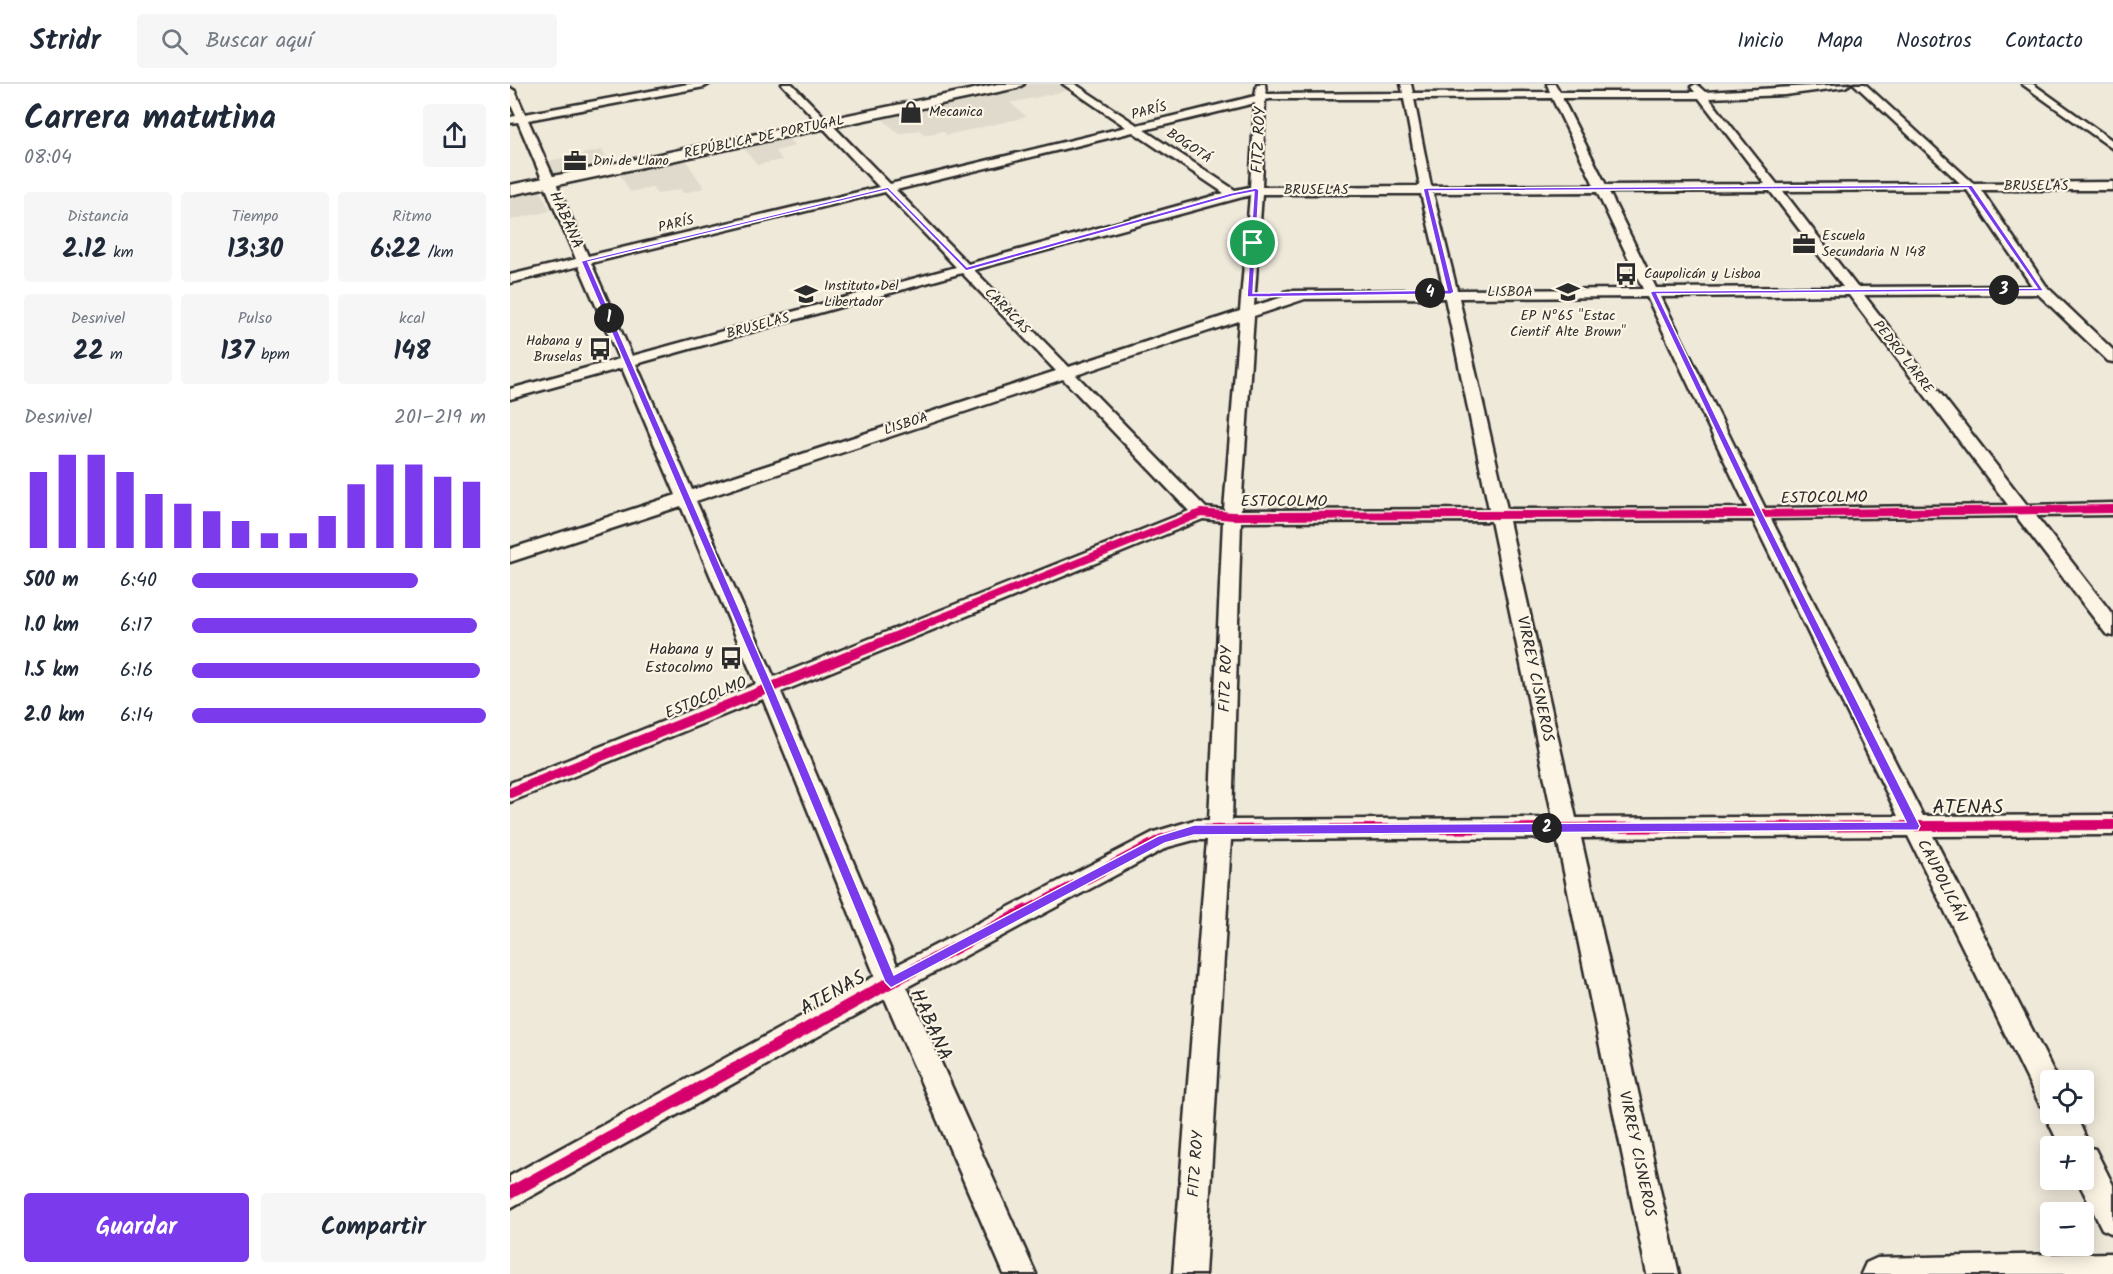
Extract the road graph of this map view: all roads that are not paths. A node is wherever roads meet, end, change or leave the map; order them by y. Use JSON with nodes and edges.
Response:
{"nodes":[{"id":1,"x":704,"y":84,"type":"edge"},
{"id":2,"x":787,"y":84,"type":"edge"},
{"id":3,"x":1017,"y":84,"type":"edge"},
{"id":4,"x":1068,"y":84,"type":"edge"},
{"id":5,"x":1261,"y":84,"type":"edge"},
{"id":6,"x":1551,"y":84,"type":"edge"},
{"id":7,"x":1694,"y":84,"type":"edge"},
{"id":8,"x":1845,"y":84,"type":"edge"},
{"id":9,"x":1860,"y":84,"type":"edge"},
{"id":10,"x":2027,"y":84,"type":"edge"},
{"id":11,"x":1408,"y":90,"type":"edge"},
{"id":12,"x":510,"y":91,"type":"edge"},
{"id":13,"x":1556,"y":95,"type":"junction"},
{"id":14,"x":1702,"y":95,"type":"junction"},
{"id":15,"x":1260,"y":99,"type":"junction"},
{"id":16,"x":516,"y":119,"type":"edge"},
{"id":17,"x":826,"y":124,"type":"junction"},
{"id":18,"x":1137,"y":129,"type":"junction"},
{"id":19,"x":2113,"y":146,"type":"edge"},
{"id":20,"x":549,"y":182,"type":"junction"},
{"id":21,"x":1970,"y":186,"type":"junction"},
{"id":22,"x":2113,"y":186,"type":"edge"},
{"id":23,"x":1775,"y":187,"type":"junction"},
{"id":24,"x":1600,"y":188,"type":"junction"},
{"id":25,"x":888,"y":189,"type":"junction"},
{"id":26,"x":1426,"y":189,"type":"junction"},
{"id":27,"x":510,"y":190,"type":"edge"},
{"id":28,"x":1256,"y":190,"type":"junction"},
{"id":29,"x":1233,"y":194,"type":"junction"},
{"id":30,"x":584,"y":261,"type":"junction"},
{"id":31,"x":966,"y":269,"type":"junction"},
{"id":32,"x":510,"y":279,"type":"edge"},
{"id":33,"x":2042,"y":290,"type":"junction"},
{"id":34,"x":1853,"y":291,"type":"junction"},
{"id":35,"x":1451,"y":292,"type":"junction"},
{"id":36,"x":1653,"y":292,"type":"junction"},
{"id":37,"x":1249,"y":303,"type":"junction"},
{"id":38,"x":2113,"y":358,"type":"edge"},
{"id":39,"x":627,"y":362,"type":"junction"},
{"id":40,"x":1066,"y":371,"type":"junction"},
{"id":41,"x":510,"y":394,"type":"edge"},
{"id":42,"x":686,"y":497,"type":"junction"},
{"id":43,"x":2113,"y":509,"type":"edge"},
{"id":44,"x":2022,"y":510,"type":"junction"},
{"id":45,"x":1201,"y":513,"type":"junction"},
{"id":46,"x":1499,"y":514,"type":"junction"},
{"id":47,"x":1759,"y":514,"type":"junction"},
{"id":48,"x":1232,"y":516,"type":"junction"},
{"id":49,"x":510,"y":556,"type":"edge"},
{"id":50,"x":2113,"y":629,"type":"edge"},
{"id":51,"x":769,"y":689,"type":"junction"},
{"id":52,"x":510,"y":793,"type":"edge"},
{"id":53,"x":2113,"y":825,"type":"edge"},
{"id":54,"x":1914,"y":826,"type":"junction"},
{"id":55,"x":1567,"y":828,"type":"junction"},
{"id":56,"x":1220,"y":831,"type":"junction"},
{"id":57,"x":891,"y":982,"type":"junction"},
{"id":58,"x":2040,"y":1075,"type":"edge"},
{"id":59,"x":2094,"y":1180,"type":"edge"},
{"id":60,"x":510,"y":1192,"type":"edge"},
{"id":61,"x":2113,"y":1218,"type":"edge"},
{"id":62,"x":2113,"y":1269,"type":"edge"},
{"id":63,"x":1020,"y":1274,"type":"edge"},
{"id":64,"x":1189,"y":1274,"type":"edge"},
{"id":65,"x":1663,"y":1274,"type":"edge"},
{"id":66,"x":1877,"y":1274,"type":"edge"}],
"edges":[{"from":1,"to":16,"type":"street"},
{"from":2,"to":17,"type":"street","name":"CARACAS"},
{"from":3,"to":17,"type":"main road","name":"REPÚBLICA DE PORTUGAL"},
{"from":4,"to":18,"type":"street","name":"BOGOTÁ"},
{"from":5,"to":15,"type":"street","name":"FITZ ROY"},
{"from":6,"to":13,"type":"street","name":"CAUPOLICÁN"},
{"from":7,"to":14,"type":"street","name":"PEDRO LARRE"},
{"from":8,"to":14,"type":"street","name":"PARÍS"},
{"from":9,"to":21,"type":"street"},
{"from":10,"to":19,"type":"street"},
{"from":11,"to":13,"type":"street","name":"PARÍS"},
{"from":11,"to":15,"type":"street","name":"PARÍS"},
{"from":11,"to":26,"type":"street","name":"VIRREY CISNEROS"},
{"from":12,"to":16,"type":"street","name":"HABANA"},
{"from":13,"to":14,"type":"street","name":"PARÍS"},
{"from":13,"to":24,"type":"street","name":"CAUPOLICÁN"},
{"from":14,"to":23,"type":"street","name":"PEDRO LARRE"},
{"from":15,"to":18,"type":"street","name":"PARÍS"},
{"from":15,"to":28,"type":"street","name":"FITZ ROY"},
{"from":16,"to":20,"type":"street","name":"HABANA"},
{"from":17,"to":20,"type":"main road","name":"REPÚBLICA DE PORTUGAL"},
{"from":17,"to":25,"type":"street","name":"CARACAS"},
{"from":18,"to":25,"type":"street","name":"PARÍS"},
{"from":18,"to":29,"type":"street","name":"BOGOTÁ"},
{"from":20,"to":27,"type":"main road","name":"REPÚBLICA DE PORTUGAL"},
{"from":20,"to":30,"type":"street","name":"HABANA"},
{"from":21,"to":22,"type":"street","name":"BRUSELAS"},
{"from":21,"to":23,"type":"street","name":"BRUSELAS"},
{"from":21,"to":33,"type":"street"},
{"from":23,"to":24,"type":"street","name":"BRUSELAS"},
{"from":23,"to":34,"type":"street","name":"PEDRO LARRE"},
{"from":24,"to":26,"type":"street","name":"BRUSELAS"},
{"from":24,"to":36,"type":"street","name":"CAUPOLICÁN"},
{"from":25,"to":30,"type":"street","name":"PARÍS"},
{"from":25,"to":31,"type":"street","name":"CARACAS"},
{"from":26,"to":28,"type":"street","name":"BRUSELAS"},
{"from":26,"to":35,"type":"street","name":"VIRREY CISNEROS"},
{"from":28,"to":29,"type":"street","name":"BRUSELAS"},
{"from":28,"to":37,"type":"street","name":"FITZ ROY"},
{"from":29,"to":31,"type":"street","name":"BRUSELAS"},
{"from":30,"to":32,"type":"street","name":"PARÍS"},
{"from":30,"to":39,"type":"street","name":"HABANA"},
{"from":31,"to":39,"type":"street","name":"BRUSELAS"},
{"from":31,"to":40,"type":"street","name":"CARACAS"},
{"from":33,"to":34,"type":"street","name":"LISBOA"},
{"from":33,"to":38,"type":"street"},
{"from":34,"to":36,"type":"street","name":"LISBOA"},
{"from":34,"to":44,"type":"street","name":"PEDRO LARRE"},
{"from":35,"to":36,"type":"street","name":"LISBOA"},
{"from":35,"to":37,"type":"street","name":"LISBOA"},
{"from":35,"to":46,"type":"street","name":"VIRREY CISNEROS"},
{"from":36,"to":47,"type":"street","name":"CAUPOLICÁN"},
{"from":37,"to":40,"type":"street","name":"LISBOA"},
{"from":37,"to":48,"type":"street","name":"FITZ ROY"},
{"from":39,"to":41,"type":"street","name":"BRUSELAS"},
{"from":39,"to":42,"type":"street","name":"HABANA"},
{"from":40,"to":42,"type":"street","name":"LISBOA"},
{"from":40,"to":45,"type":"street","name":"CARACAS"},
{"from":42,"to":49,"type":"street","name":"LISBOA"},
{"from":42,"to":51,"type":"street","name":"HABANA"},
{"from":43,"to":44,"type":"street","name":"ESTOCOLMO"},
{"from":44,"to":47,"type":"street","name":"ESTOCOLMO"},
{"from":44,"to":50,"type":"street","name":"PEDRO LARRE"},
{"from":45,"to":48,"type":"street","name":"ESTOCOLMO"},
{"from":45,"to":51,"type":"street","name":"ESTOCOLMO"},
{"from":46,"to":47,"type":"street","name":"ESTOCOLMO"},
{"from":46,"to":48,"type":"street","name":"ESTOCOLMO"},
{"from":46,"to":55,"type":"street","name":"VIRREY CISNEROS"},
{"from":47,"to":54,"type":"street","name":"CAUPOLICÁN"},
{"from":48,"to":56,"type":"street","name":"FITZ ROY"},
{"from":51,"to":52,"type":"street","name":"ESTOCOLMO"},
{"from":51,"to":57,"type":"street","name":"HABANA"},
{"from":53,"to":54,"type":"street","name":"ATENAS"},
{"from":54,"to":55,"type":"street","name":"ATENAS"},
{"from":54,"to":58,"type":"street","name":"CAUPOLICÁN"},
{"from":55,"to":56,"type":"street","name":"ATENAS"},
{"from":55,"to":65,"type":"street","name":"VIRREY CISNEROS"},
{"from":56,"to":57,"type":"street","name":"ATENAS"},
{"from":56,"to":64,"type":"street","name":"FITZ ROY"},
{"from":57,"to":60,"type":"street","name":"ATENAS"},
{"from":57,"to":63,"type":"street","name":"HABANA"},
{"from":59,"to":61,"type":"street"},
{"from":62,"to":66,"type":"street"}]}
